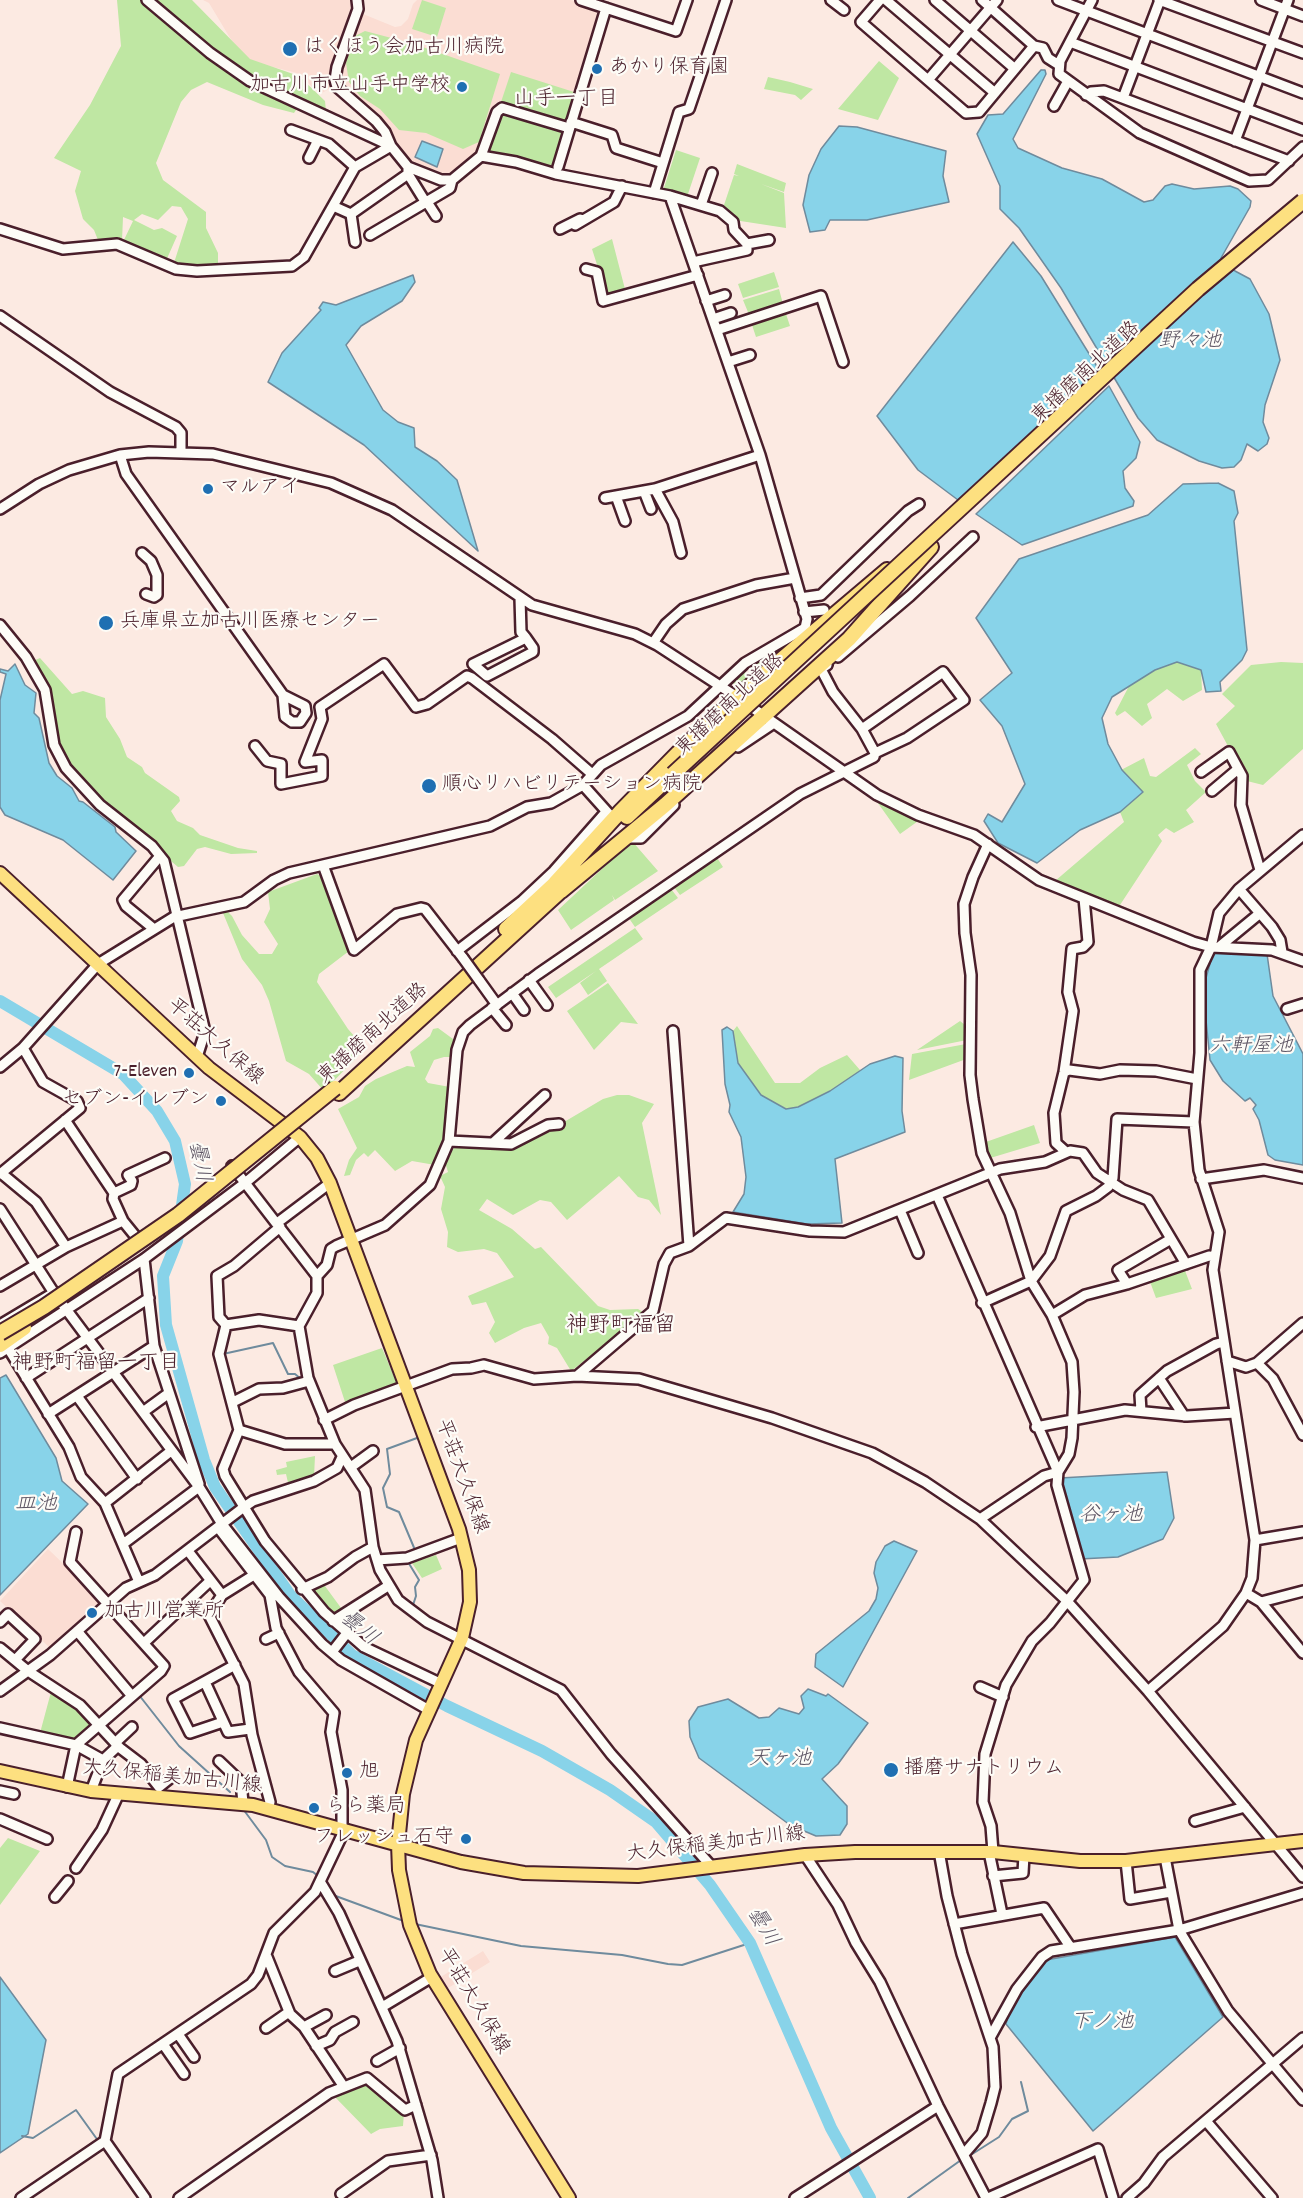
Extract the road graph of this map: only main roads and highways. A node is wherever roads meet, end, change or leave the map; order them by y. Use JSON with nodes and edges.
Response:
{"nodes":[{"id":1,"x":1303,"y":201,"type":"edge"},
{"id":2,"x":1303,"y":209,"type":"edge"},
{"id":3,"x":927,"y":544,"type":"junction"},
{"id":4,"x":0,"y":873,"type":"edge"},
{"id":5,"x":558,"y":887,"type":"junction"},
{"id":6,"x":337,"y":1090,"type":"junction"},
{"id":7,"x":0,"y":1333,"type":"edge"},
{"id":8,"x":2,"y":1347,"type":"edge"},
{"id":9,"x":0,"y":1771,"type":"edge"},
{"id":10,"x":1303,"y":1841,"type":"edge"},
{"id":11,"x":398,"y":1844,"type":"junction"},
{"id":12,"x":569,"y":2198,"type":"edge"}],
"edges":[{"from":1,"to":3,"type":"highway","name":"東播磨南北道路","bridge":true},
{"from":2,"to":3,"type":"highway","name":"東播磨南北道路"},
{"from":3,"to":5,"type":"highway","name":"東播磨南北道路"},
{"from":3,"to":5,"type":"highway","bridge":true},
{"from":3,"to":5,"type":"highway"},
{"from":4,"to":11,"type":"main road","name":"平荘大久保線"},
{"from":5,"to":6,"type":"highway","name":"東播磨南北道路"},
{"from":6,"to":7,"type":"highway","name":"東播磨南北道路","bridge":true},
{"from":6,"to":8,"type":"highway","name":"東播磨南北道路"},
{"from":9,"to":11,"type":"main road","name":"大久保稲美加古川線"},
{"from":10,"to":11,"type":"main road","name":"大久保稲美加古川線"},
{"from":11,"to":12,"type":"main road","name":"平荘大久保線"}]}
